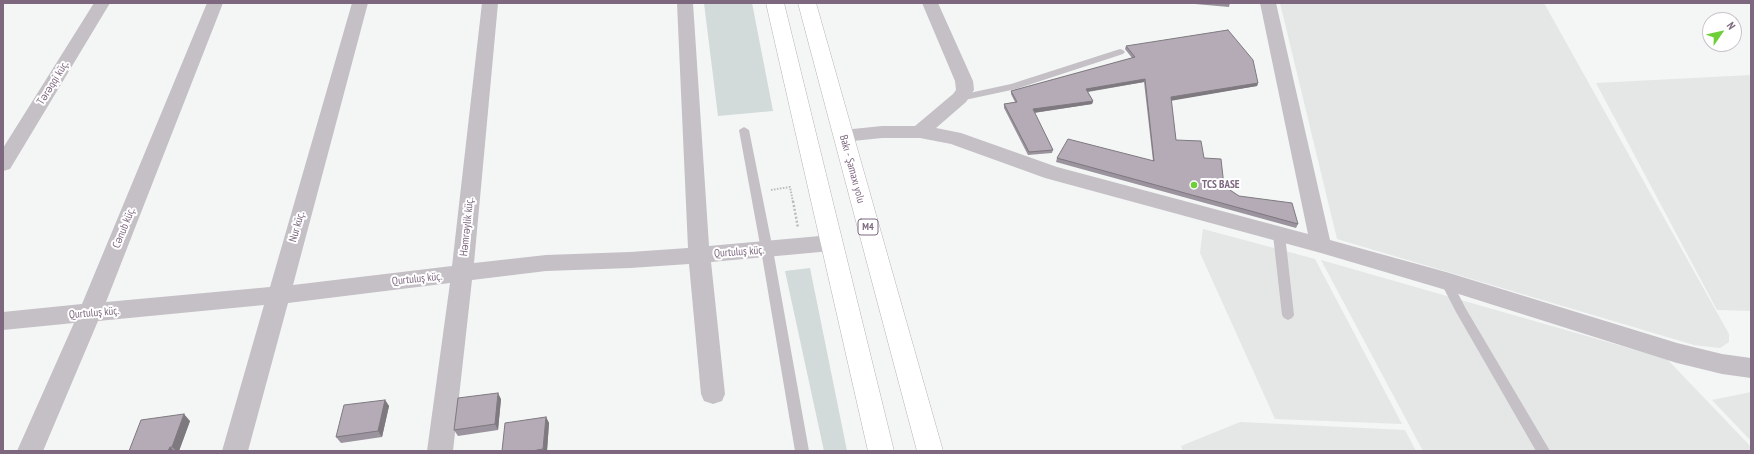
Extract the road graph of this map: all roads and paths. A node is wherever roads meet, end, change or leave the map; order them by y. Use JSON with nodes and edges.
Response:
{"nodes":[{"id":1,"x":102,"y":3,"type":"edge"},
{"id":2,"x":215,"y":3,"type":"edge"},
{"id":3,"x":360,"y":3,"type":"edge"},
{"id":4,"x":490,"y":3,"type":"edge"},
{"id":5,"x":685,"y":3,"type":"edge"},
{"id":6,"x":775,"y":3,"type":"edge"},
{"id":7,"x":807,"y":3,"type":"edge"},
{"id":8,"x":930,"y":3,"type":"edge"},
{"id":9,"x":1268,"y":3,"type":"edge"},
{"id":10,"x":1120,"y":52,"type":"dead end"},
{"id":11,"x":960,"y":98,"type":"junction"},
{"id":12,"x":744,"y":130,"type":"dead end"},
{"id":13,"x":920,"y":132,"type":"junction"},
{"id":14,"x":843,"y":136,"type":"junction"},
{"id":15,"x":3,"y":164,"type":"edge"},
{"id":16,"x":756,"y":191,"type":"junction"},
{"id":17,"x":1279,"y":235,"type":"junction"},
{"id":18,"x":831,"y":243,"type":"junction"},
{"id":19,"x":1321,"y":245,"type":"junction"},
{"id":20,"x":801,"y":246,"type":"junction"},
{"id":21,"x":767,"y":250,"type":"junction"},
{"id":22,"x":699,"y":255,"type":"junction"},
{"id":23,"x":462,"y":274,"type":"junction"},
{"id":24,"x":1446,"y":281,"type":"junction"},
{"id":25,"x":278,"y":295,"type":"junction"},
{"id":26,"x":90,"y":313,"type":"junction"},
{"id":27,"x":1288,"y":315,"type":"dead end"},
{"id":28,"x":3,"y":321,"type":"edge"},
{"id":29,"x":1751,"y":368,"type":"edge"},
{"id":30,"x":713,"y":394,"type":"dead end"},
{"id":31,"x":30,"y":451,"type":"edge"},
{"id":32,"x":235,"y":451,"type":"edge"},
{"id":33,"x":440,"y":451,"type":"edge"},
{"id":34,"x":802,"y":451,"type":"edge"},
{"id":35,"x":880,"y":451,"type":"edge"},
{"id":36,"x":930,"y":451,"type":"edge"},
{"id":37,"x":1543,"y":451,"type":"edge"}],
"edges":[{"from":1,"to":15,"type":"street","name":"Tərəqqi küç."},
{"from":2,"to":26,"type":"street","name":"Cənub küç."},
{"from":3,"to":25,"type":"street","name":"Nur küç."},
{"from":4,"to":23,"type":"street","name":"Həmrəylik küç."},
{"from":5,"to":22,"type":"street"},
{"from":6,"to":18,"type":"highway"},
{"from":7,"to":14,"type":"highway","name":"Bakı - Şamaxı yolu","number":"M4"},
{"from":8,"to":11,"type":"street"},
{"from":9,"to":19,"type":"street"},
{"from":10,"to":11,"type":"lane"},
{"from":11,"to":13,"type":"street"},
{"from":12,"to":16,"type":"lane"},
{"from":13,"to":14,"type":"street"},
{"from":13,"to":17,"type":"street"},
{"from":14,"to":36,"type":"highway","name":"Bakı - Şamaxı yolu","number":"M4"},
{"from":16,"to":20,"type":"path"},
{"from":16,"to":21,"type":"lane"},
{"from":17,"to":19,"type":"street"},
{"from":17,"to":27,"type":"lane"},
{"from":18,"to":20,"type":"street","name":"Qurtuluş küç."},
{"from":18,"to":35,"type":"highway"},
{"from":19,"to":24,"type":"street"},
{"from":20,"to":21,"type":"street","name":"Qurtuluş küç."},
{"from":21,"to":22,"type":"street","name":"Qurtuluş küç."},
{"from":21,"to":34,"type":"lane"},
{"from":22,"to":23,"type":"street","name":"Qurtuluş küç."},
{"from":22,"to":30,"type":"street"},
{"from":23,"to":25,"type":"street","name":"Qurtuluş küç."},
{"from":23,"to":33,"type":"street","name":"Həmrəylik küç."},
{"from":24,"to":29,"type":"street"},
{"from":24,"to":37,"type":"lane"},
{"from":25,"to":26,"type":"street","name":"Qurtuluş küç."},
{"from":25,"to":32,"type":"street","name":"Nur küç."},
{"from":26,"to":28,"type":"street","name":"Qurtuluş küç."},
{"from":26,"to":31,"type":"street","name":"Cənub küç."}]}
